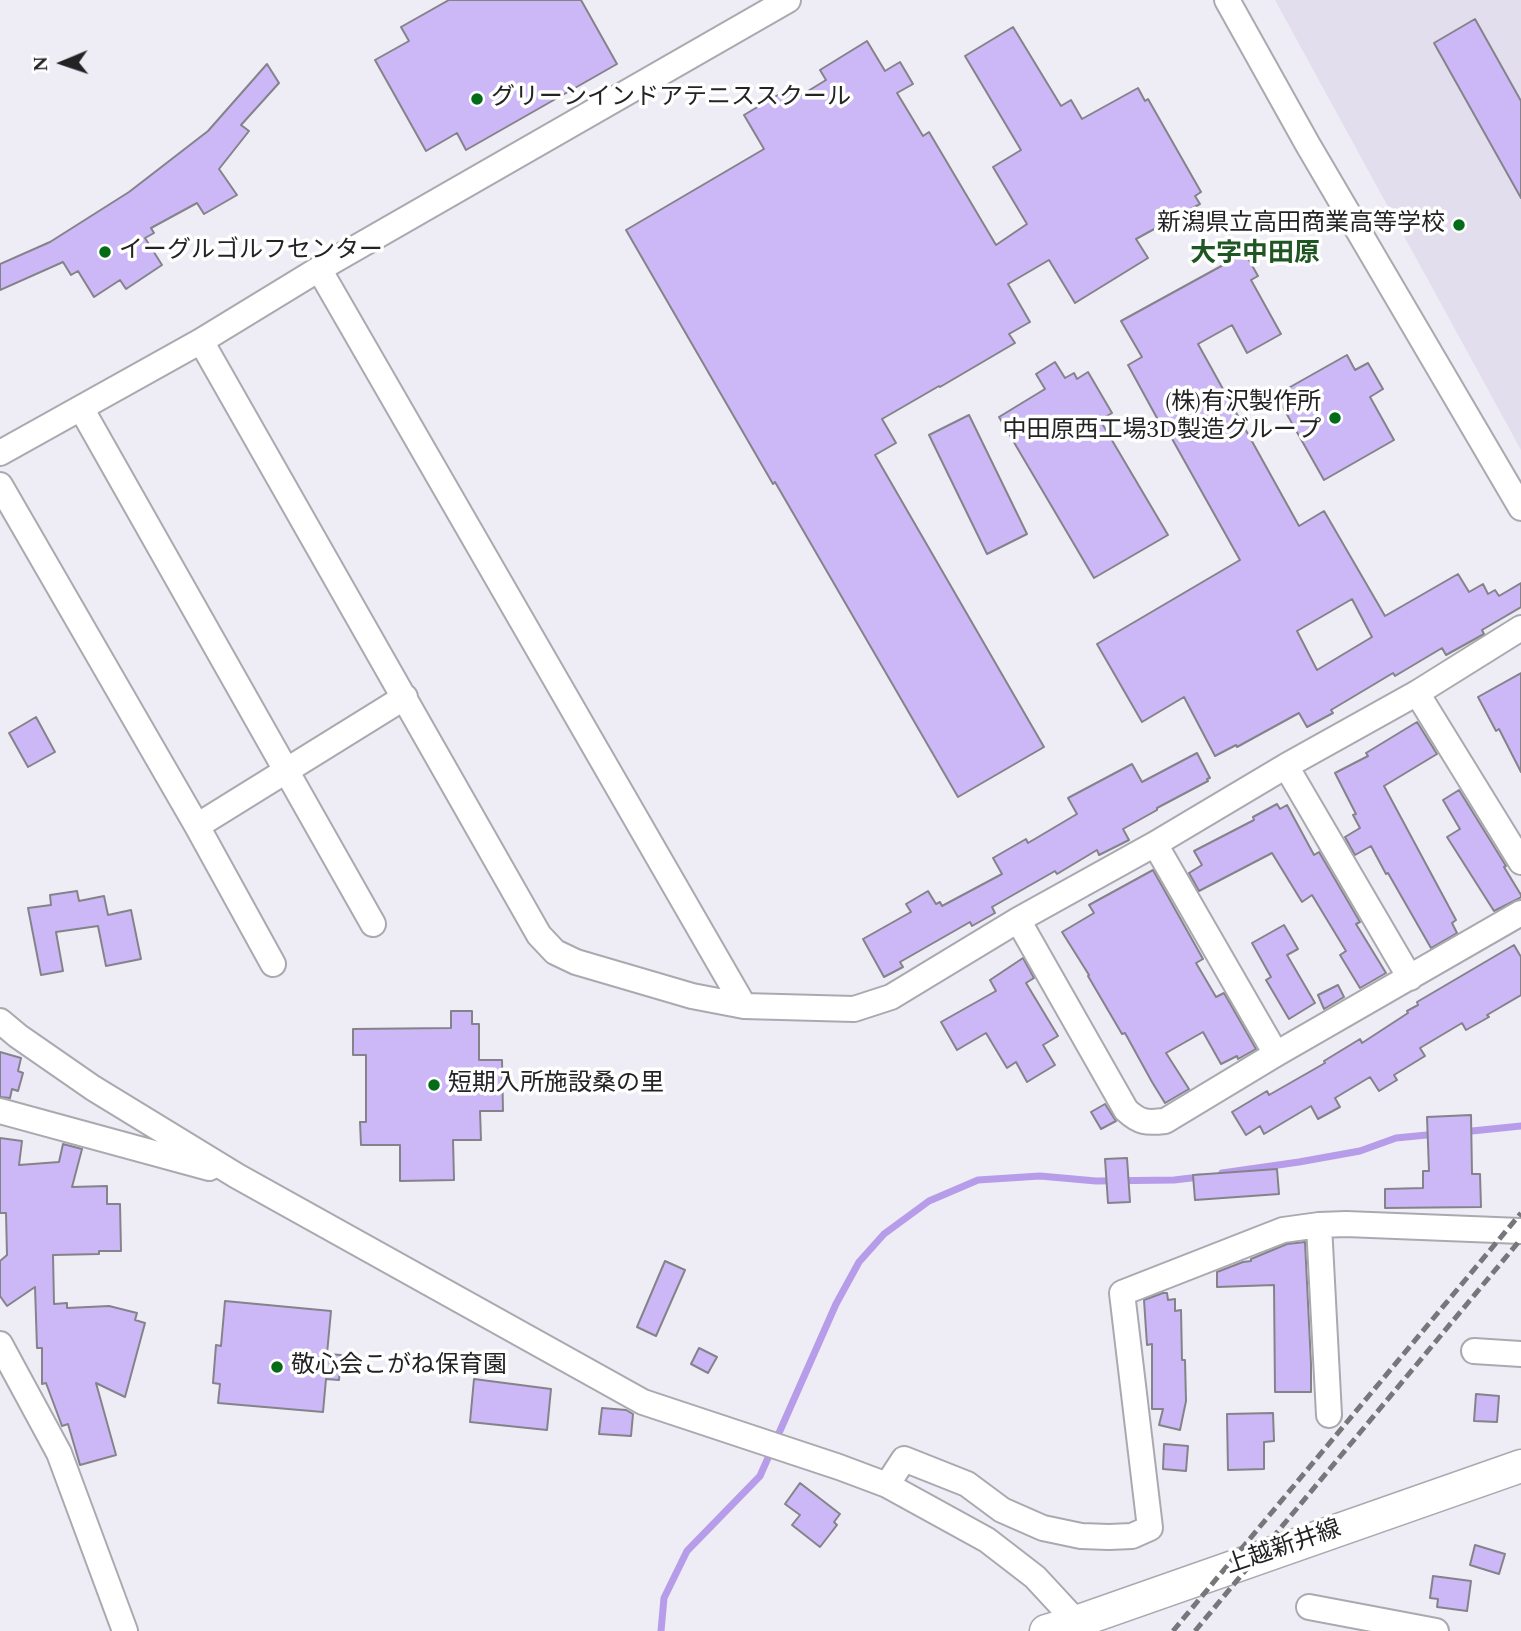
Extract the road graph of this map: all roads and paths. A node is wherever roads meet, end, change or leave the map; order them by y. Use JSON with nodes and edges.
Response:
{"nodes":[{"id":1,"x":788,"y":0,"type":"edge"},
{"id":2,"x":1227,"y":0,"type":"edge"},
{"id":3,"x":319,"y":269,"type":"junction"},
{"id":4,"x":201,"y":341,"type":"junction"},
{"id":5,"x":81,"y":408,"type":"junction"},
{"id":6,"x":0,"y":453,"type":"edge"},
{"id":7,"x":0,"y":485,"type":"edge"},
{"id":8,"x":1521,"y":508,"type":"edge"},
{"id":9,"x":1521,"y":628,"type":"edge"},
{"id":10,"x":1417,"y":693,"type":"junction"},
{"id":11,"x":405,"y":697,"type":"junction"},
{"id":12,"x":1286,"y":766,"type":"junction"},
{"id":13,"x":286,"y":771,"type":"junction"},
{"id":14,"x":197,"y":826,"type":"junction"},
{"id":15,"x":1155,"y":844,"type":"junction"},
{"id":16,"x":1521,"y":862,"type":"edge"},
{"id":17,"x":1521,"y":913,"type":"edge"},
{"id":18,"x":1018,"y":920,"type":"junction"},
{"id":19,"x":373,"y":924,"type":"dead end"},
{"id":20,"x":273,"y":964,"type":"dead end"},
{"id":21,"x":1410,"y":978,"type":"junction"},
{"id":22,"x":744,"y":1006,"type":"junction"},
{"id":23,"x":0,"y":1021,"type":"edge"},
{"id":24,"x":1276,"y":1054,"type":"junction"},
{"id":25,"x":0,"y":1111,"type":"edge"},
{"id":26,"x":236,"y":1176,"type":"junction"},
{"id":27,"x":1319,"y":1225,"type":"junction"},
{"id":28,"x":1521,"y":1231,"type":"edge"},
{"id":29,"x":0,"y":1344,"type":"edge"},
{"id":30,"x":1474,"y":1351,"type":"dead end"},
{"id":31,"x":1521,"y":1354,"type":"edge"},
{"id":32,"x":1329,"y":1415,"type":"dead end"},
{"id":33,"x":1521,"y":1466,"type":"edge"},
{"id":34,"x":887,"y":1485,"type":"junction"},
{"id":35,"x":1309,"y":1607,"type":"dead end"},
{"id":36,"x":1080,"y":1626,"type":"edge"},
{"id":37,"x":125,"y":1631,"type":"edge"},
{"id":38,"x":1046,"y":1631,"type":"edge"},
{"id":39,"x":1436,"y":1631,"type":"edge"}],
"edges":[{"from":1,"to":3,"type":"street"},
{"from":2,"to":8,"type":"street"},
{"from":3,"to":4,"type":"street"},
{"from":3,"to":22,"type":"street"},
{"from":4,"to":5,"type":"street"},
{"from":4,"to":11,"type":"street"},
{"from":5,"to":6,"type":"street"},
{"from":5,"to":13,"type":"street"},
{"from":7,"to":14,"type":"street"},
{"from":9,"to":10,"type":"street"},
{"from":10,"to":12,"type":"street"},
{"from":10,"to":16,"type":"street"},
{"from":11,"to":13,"type":"street"},
{"from":11,"to":22,"type":"street"},
{"from":12,"to":15,"type":"street"},
{"from":12,"to":21,"type":"street"},
{"from":13,"to":14,"type":"street"},
{"from":13,"to":19,"type":"street"},
{"from":14,"to":20,"type":"street"},
{"from":15,"to":18,"type":"street"},
{"from":15,"to":24,"type":"street"},
{"from":17,"to":21,"type":"street"},
{"from":18,"to":22,"type":"street"},
{"from":18,"to":24,"type":"street"},
{"from":21,"to":24,"type":"street"},
{"from":23,"to":26,"type":"street"},
{"from":25,"to":26,"type":"street"},
{"from":26,"to":34,"type":"street"},
{"from":27,"to":28,"type":"street"},
{"from":27,"to":32,"type":"street"},
{"from":27,"to":34,"type":"street"},
{"from":29,"to":37,"type":"street"},
{"from":30,"to":31,"type":"street"},
{"from":33,"to":36,"type":"main road","name":"上越新井線"},
{"from":34,"to":36,"type":"street"},
{"from":35,"to":39,"type":"street"},
{"from":36,"to":38,"type":"main road","name":"上越新井線"}]}
